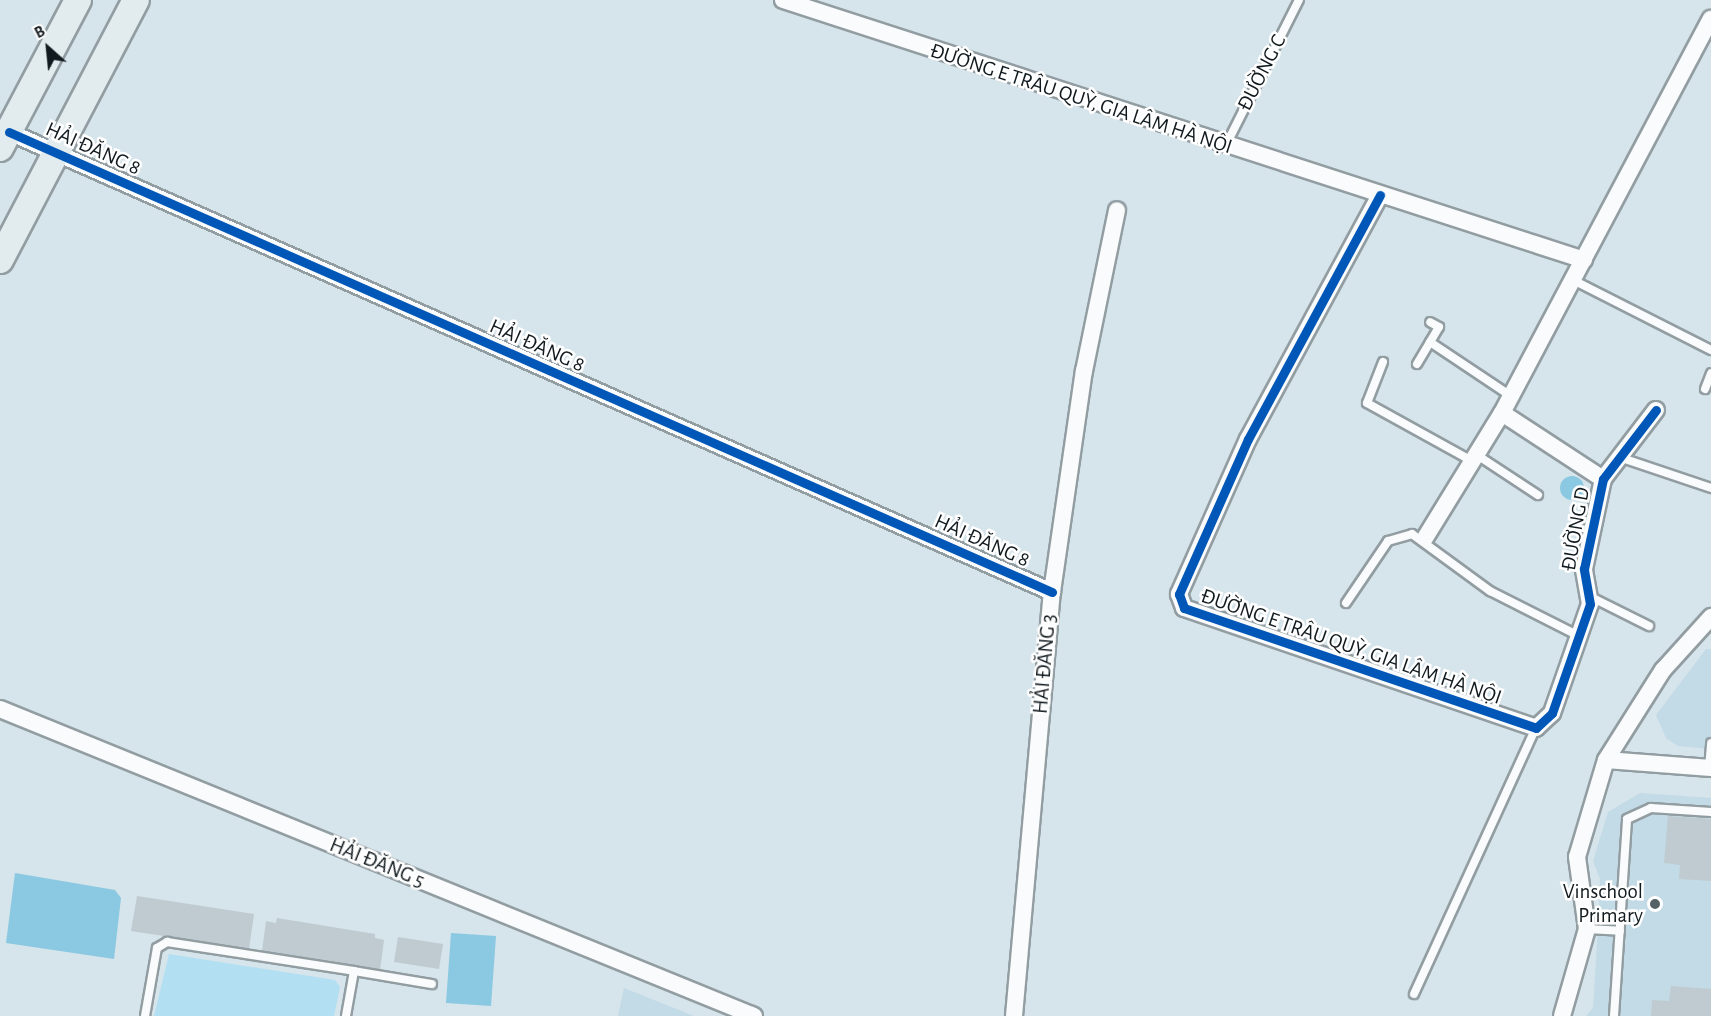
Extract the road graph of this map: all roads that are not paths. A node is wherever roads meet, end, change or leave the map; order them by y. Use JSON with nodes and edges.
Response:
{"nodes":[{"id":1,"x":78,"y":0,"type":"edge"},
{"id":2,"x":136,"y":0,"type":"edge"},
{"id":3,"x":783,"y":0,"type":"edge"},
{"id":4,"x":1299,"y":0,"type":"edge"},
{"id":5,"x":1711,"y":19,"type":"edge"},
{"id":6,"x":4,"y":140,"type":"edge"},
{"id":7,"x":1226,"y":146,"type":"junction"},
{"id":8,"x":56,"y":153,"type":"junction"},
{"id":9,"x":1380,"y":195,"type":"junction"},
{"id":10,"x":1117,"y":210,"type":"dead end"},
{"id":11,"x":0,"y":260,"type":"edge"},
{"id":12,"x":1584,"y":260,"type":"junction"},
{"id":13,"x":1573,"y":280,"type":"junction"},
{"id":14,"x":1430,"y":322,"type":"dead end"},
{"id":15,"x":1430,"y":342,"type":"junction"},
{"id":16,"x":1711,"y":350,"type":"edge"},
{"id":17,"x":1383,"y":362,"type":"dead end"},
{"id":18,"x":1418,"y":364,"type":"dead end"},
{"id":19,"x":1711,"y":373,"type":"edge"},
{"id":20,"x":1705,"y":389,"type":"dead end"},
{"id":21,"x":1511,"y":396,"type":"junction"},
{"id":22,"x":1656,"y":410,"type":"dead end"},
{"id":23,"x":1502,"y":413,"type":"junction"},
{"id":24,"x":1474,"y":458,"type":"junction"},
{"id":25,"x":1622,"y":458,"type":"junction"},
{"id":26,"x":1603,"y":479,"type":"junction"},
{"id":27,"x":1711,"y":488,"type":"edge"},
{"id":28,"x":1538,"y":495,"type":"dead end"},
{"id":29,"x":1425,"y":538,"type":"junction"},
{"id":30,"x":1052,"y":592,"type":"junction"},
{"id":31,"x":1590,"y":597,"type":"junction"},
{"id":32,"x":1346,"y":603,"type":"dead end"},
{"id":33,"x":1711,"y":617,"type":"edge"},
{"id":34,"x":1649,"y":626,"type":"dead end"},
{"id":35,"x":1580,"y":636,"type":"junction"},
{"id":36,"x":0,"y":709,"type":"edge"},
{"id":37,"x":1536,"y":728,"type":"junction"},
{"id":38,"x":1711,"y":743,"type":"edge"},
{"id":39,"x":1606,"y":759,"type":"junction"},
{"id":40,"x":1710,"y":768,"type":"edge"},
{"id":41,"x":1711,"y":812,"type":"edge"},
{"id":42,"x":1587,"y":928,"type":"junction"},
{"id":43,"x":1620,"y":931,"type":"junction"},
{"id":44,"x":354,"y":971,"type":"junction"},
{"id":45,"x":432,"y":984,"type":"dead end"},
{"id":46,"x":1414,"y":994,"type":"dead end"},
{"id":47,"x":145,"y":1016,"type":"edge"},
{"id":48,"x":346,"y":1016,"type":"edge"},
{"id":49,"x":754,"y":1016,"type":"edge"},
{"id":50,"x":1014,"y":1016,"type":"edge"},
{"id":51,"x":1562,"y":1016,"type":"edge"},
{"id":52,"x":1614,"y":1016,"type":"edge"}],
"edges":[{"from":1,"to":6,"type":"main road"},
{"from":2,"to":8,"type":"main road"},
{"from":3,"to":7,"type":"street","name":"ĐƯỜNG E TRÂU QUỲ, GIA LÂM HÀ NỘI"},
{"from":4,"to":7,"type":"lane","name":"ĐƯỜNG C"},
{"from":5,"to":12,"type":"street"},
{"from":6,"to":8,"type":"street","name":"HẢI ĐĂNG 8"},
{"from":7,"to":9,"type":"street","name":"ĐƯỜNG E TRÂU QUỲ, GIA LÂM HÀ NỘI"},
{"from":8,"to":11,"type":"main road"},
{"from":8,"to":30,"type":"street","name":"HẢI ĐĂNG 8"},
{"from":9,"to":12,"type":"street","name":"ĐƯỜNG E TRÂU QUỲ, GIA LÂM HÀ NỘI"},
{"from":9,"to":37,"type":"street","name":"ĐƯỜNG E TRÂU QUỲ, GIA LÂM HÀ NỘI"},
{"from":10,"to":30,"type":"street","name":"HẢI ĐĂNG 3"},
{"from":12,"to":13,"type":"street"},
{"from":13,"to":16,"type":"lane"},
{"from":13,"to":21,"type":"street"},
{"from":14,"to":15,"type":"lane"},
{"from":15,"to":18,"type":"lane"},
{"from":15,"to":21,"type":"lane"},
{"from":17,"to":24,"type":"lane"},
{"from":19,"to":20,"type":"lane"},
{"from":21,"to":23,"type":"street"},
{"from":22,"to":25,"type":"street","name":"ĐƯỜNG D"},
{"from":23,"to":24,"type":"street"},
{"from":23,"to":26,"type":"street","name":"ĐƯỜNG D"},
{"from":24,"to":28,"type":"lane"},
{"from":24,"to":29,"type":"street"},
{"from":25,"to":26,"type":"street","name":"ĐƯỜNG D"},
{"from":25,"to":27,"type":"lane"},
{"from":26,"to":31,"type":"street","name":"ĐƯỜNG D"},
{"from":29,"to":32,"type":"lane"},
{"from":29,"to":35,"type":"lane"},
{"from":30,"to":50,"type":"street","name":"HẢI ĐĂNG 3"},
{"from":31,"to":34,"type":"lane"},
{"from":31,"to":35,"type":"street","name":"ĐƯỜNG D"},
{"from":33,"to":39,"type":"street"},
{"from":35,"to":37,"type":"street","name":"ĐƯỜNG D"},
{"from":36,"to":49,"type":"street","name":"HẢI ĐĂNG 5"},
{"from":37,"to":46,"type":"lane","name":"ĐƯỜNG D"},
{"from":38,"to":40,"type":"lane"},
{"from":39,"to":40,"type":"street"},
{"from":39,"to":42,"type":"street"},
{"from":41,"to":43,"type":"lane"},
{"from":42,"to":43,"type":"lane"},
{"from":42,"to":51,"type":"street"},
{"from":43,"to":52,"type":"lane"},
{"from":44,"to":45,"type":"lane"},
{"from":44,"to":47,"type":"lane"},
{"from":44,"to":48,"type":"lane"}]}
